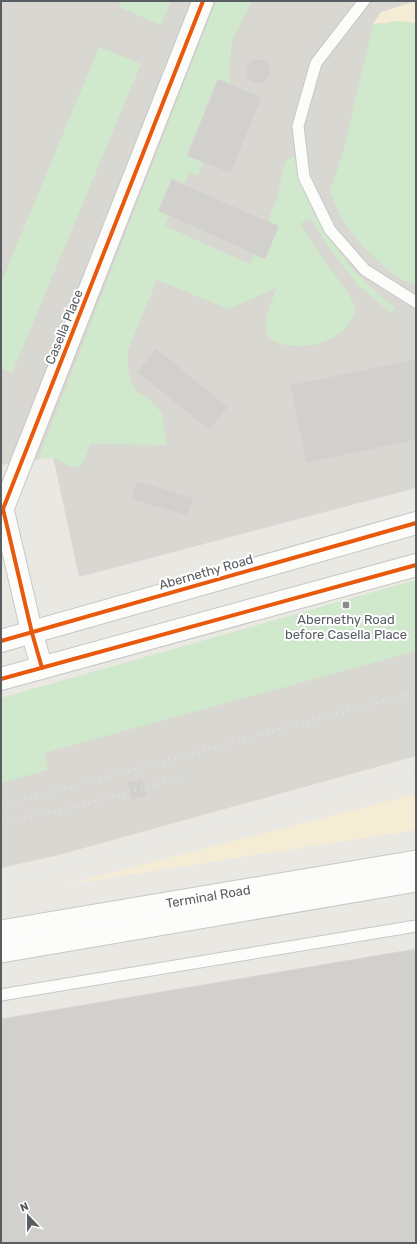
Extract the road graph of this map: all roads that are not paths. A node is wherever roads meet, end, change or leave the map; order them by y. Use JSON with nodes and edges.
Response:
{"nodes":[{"id":1,"x":203,"y":1,"type":"edge"},
{"id":2,"x":364,"y":1,"type":"edge"},
{"id":3,"x":416,"y":302,"type":"edge"},
{"id":4,"x":416,"y":523,"type":"edge"},
{"id":5,"x":416,"y":565,"type":"edge"},
{"id":6,"x":32,"y":632,"type":"junction"},
{"id":7,"x":1,"y":641,"type":"edge"},
{"id":8,"x":42,"y":668,"type":"junction"},
{"id":9,"x":1,"y":679,"type":"edge"},
{"id":10,"x":416,"y":861,"type":"edge"},
{"id":11,"x":416,"y":881,"type":"edge"},
{"id":12,"x":416,"y":926,"type":"edge"},
{"id":13,"x":1,"y":931,"type":"edge"},
{"id":14,"x":1,"y":952,"type":"edge"},
{"id":15,"x":1,"y":995,"type":"edge"}],
"edges":[{"from":1,"to":6,"type":"street","name":"Casella Place"},
{"from":2,"to":3,"type":"lane"},
{"from":4,"to":6,"type":"main road","name":"Abernethy Road"},
{"from":5,"to":8,"type":"main road"},
{"from":6,"to":7,"type":"main road","name":"Abernethy Road"},
{"from":6,"to":8,"type":"street","name":"Casella Place"},
{"from":8,"to":9,"type":"main road"},
{"from":10,"to":13,"type":"street","name":"Terminal Road"},
{"from":11,"to":14,"type":"street"},
{"from":12,"to":15,"type":"lane"}]}
